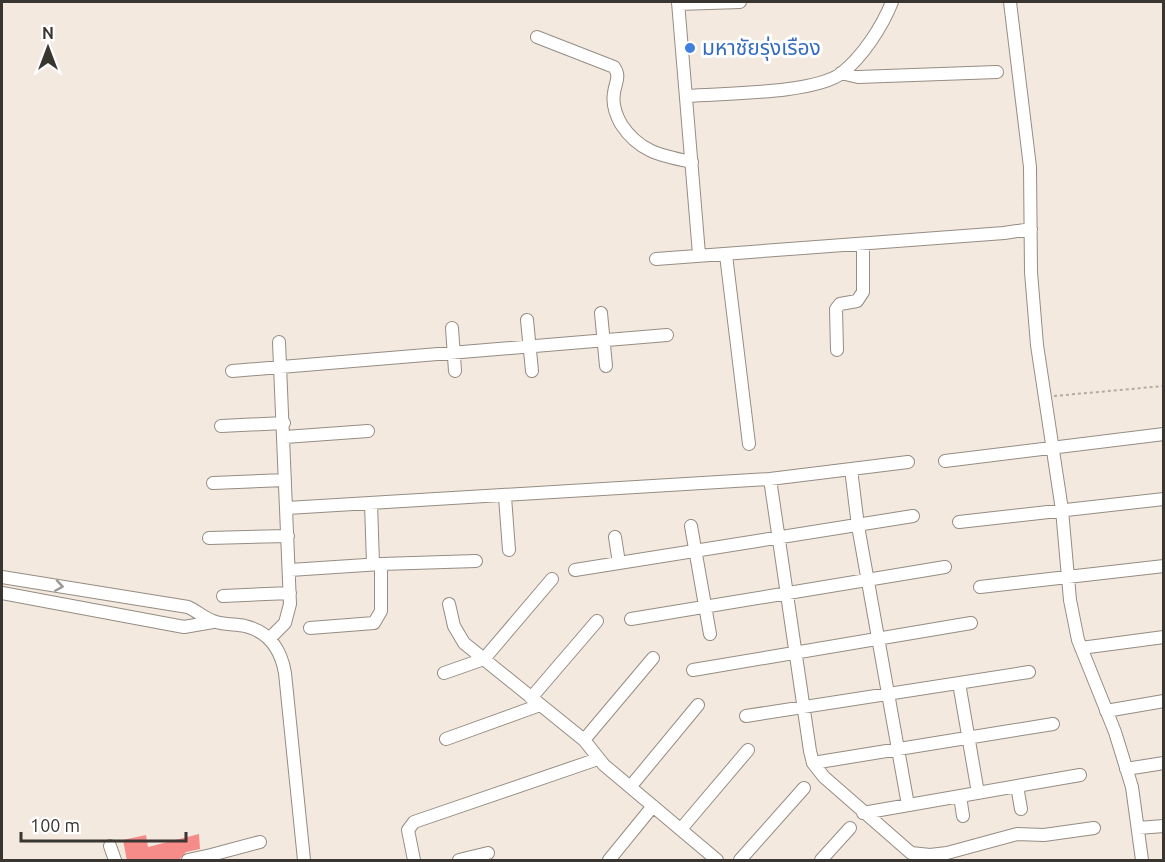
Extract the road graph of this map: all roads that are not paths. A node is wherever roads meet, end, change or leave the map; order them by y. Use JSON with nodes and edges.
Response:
{"nodes":[{"id":1,"x":740,"y":2,"type":"edge"},
{"id":2,"x":892,"y":2,"type":"edge"},
{"id":3,"x":1010,"y":2,"type":"edge"},
{"id":4,"x":678,"y":3,"type":"edge"},
{"id":5,"x":537,"y":37,"type":"dead end"},
{"id":6,"x":997,"y":72,"type":"dead end"},
{"id":7,"x":841,"y":73,"type":"junction"},
{"id":8,"x":688,"y":96,"type":"junction"},
{"id":9,"x":692,"y":162,"type":"junction"},
{"id":10,"x":1031,"y":229,"type":"junction"},
{"id":11,"x":863,"y":244,"type":"junction"},
{"id":12,"x":699,"y":254,"type":"junction"},
{"id":13,"x":726,"y":255,"type":"junction"},
{"id":14,"x":656,"y":259,"type":"dead end"},
{"id":15,"x":601,"y":313,"type":"dead end"},
{"id":16,"x":527,"y":320,"type":"dead end"},
{"id":17,"x":452,"y":328,"type":"dead end"},
{"id":18,"x":667,"y":335,"type":"dead end"},
{"id":19,"x":604,"y":340,"type":"junction"},
{"id":20,"x":279,"y":342,"type":"dead end"},
{"id":21,"x":530,"y":347,"type":"junction"},
{"id":22,"x":837,"y":350,"type":"dead end"},
{"id":23,"x":453,"y":353,"type":"junction"},
{"id":24,"x":606,"y":366,"type":"dead end"},
{"id":25,"x":280,"y":368,"type":"junction"},
{"id":26,"x":232,"y":371,"type":"dead end"},
{"id":27,"x":455,"y":371,"type":"dead end"},
{"id":28,"x":532,"y":371,"type":"dead end"},
{"id":29,"x":284,"y":423,"type":"junction"},
{"id":30,"x":221,"y":426,"type":"dead end"},
{"id":31,"x":368,"y":430,"type":"dead end"},
{"id":32,"x":1164,"y":434,"type":"edge"},
{"id":33,"x":285,"y":437,"type":"junction"},
{"id":34,"x":749,"y":444,"type":"dead end"},
{"id":35,"x":1052,"y":447,"type":"junction"},
{"id":36,"x":945,"y":461,"type":"dead end"},
{"id":37,"x":908,"y":462,"type":"dead end"},
{"id":38,"x":851,"y":469,"type":"junction"},
{"id":39,"x":770,"y":479,"type":"junction"},
{"id":40,"x":285,"y":480,"type":"junction"},
{"id":41,"x":213,"y":483,"type":"dead end"},
{"id":42,"x":505,"y":497,"type":"junction"},
{"id":43,"x":1164,"y":499,"type":"edge"},
{"id":44,"x":371,"y":503,"type":"junction"},
{"id":45,"x":287,"y":508,"type":"junction"},
{"id":46,"x":1062,"y":510,"type":"junction"},
{"id":47,"x":914,"y":516,"type":"dead end"},
{"id":48,"x":959,"y":522,"type":"dead end"},
{"id":49,"x":692,"y":526,"type":"dead end"},
{"id":50,"x":858,"y":526,"type":"junction"},
{"id":51,"x":288,"y":536,"type":"junction"},
{"id":52,"x":615,"y":537,"type":"dead end"},
{"id":53,"x":209,"y":538,"type":"dead end"},
{"id":54,"x":778,"y":539,"type":"junction"},
{"id":55,"x":509,"y":550,"type":"dead end"},
{"id":56,"x":696,"y":552,"type":"junction"},
{"id":57,"x":476,"y":561,"type":"dead end"},
{"id":58,"x":619,"y":563,"type":"junction"},
{"id":59,"x":377,"y":564,"type":"junction"},
{"id":60,"x":1164,"y":566,"type":"edge"},
{"id":61,"x":945,"y":567,"type":"dead end"},
{"id":62,"x":290,"y":570,"type":"junction"},
{"id":63,"x":575,"y":570,"type":"dead end"},
{"id":64,"x":2,"y":577,"type":"edge"},
{"id":65,"x":1068,"y":578,"type":"junction"},
{"id":66,"x":552,"y":579,"type":"dead end"},
{"id":67,"x":868,"y":580,"type":"junction"},
{"id":68,"x":980,"y":586,"type":"dead end"},
{"id":69,"x":290,"y":592,"type":"junction"},
{"id":70,"x":2,"y":593,"type":"edge"},
{"id":71,"x":787,"y":594,"type":"junction"},
{"id":72,"x":223,"y":596,"type":"dead end"},
{"id":73,"x":154,"y":602,"type":"junction"},
{"id":74,"x":449,"y":604,"type":"dead end"},
{"id":75,"x":706,"y":607,"type":"junction"},
{"id":76,"x":631,"y":619,"type":"dead end"},
{"id":77,"x":144,"y":620,"type":"junction"},
{"id":78,"x":597,"y":621,"type":"dead end"},
{"id":79,"x":213,"y":622,"type":"junction"},
{"id":80,"x":971,"y":623,"type":"dead end"},
{"id":81,"x":310,"y":628,"type":"dead end"},
{"id":82,"x":710,"y":634,"type":"dead end"},
{"id":83,"x":1164,"y":637,"type":"edge"},
{"id":84,"x":269,"y":639,"type":"junction"},
{"id":85,"x":878,"y":639,"type":"junction"},
{"id":86,"x":1081,"y":648,"type":"junction"},
{"id":87,"x":796,"y":653,"type":"junction"},
{"id":88,"x":653,"y":658,"type":"dead end"},
{"id":89,"x":483,"y":659,"type":"junction"},
{"id":90,"x":693,"y":670,"type":"dead end"},
{"id":91,"x":1029,"y":672,"type":"dead end"},
{"id":92,"x":444,"y":673,"type":"dead end"},
{"id":93,"x":959,"y":683,"type":"junction"},
{"id":94,"x":887,"y":694,"type":"junction"},
{"id":95,"x":1164,"y":700,"type":"edge"},
{"id":96,"x":536,"y":702,"type":"junction"},
{"id":97,"x":698,"y":705,"type":"dead end"},
{"id":98,"x":804,"y":708,"type":"junction"},
{"id":99,"x":1106,"y":711,"type":"junction"},
{"id":100,"x":746,"y":716,"type":"dead end"},
{"id":101,"x":1053,"y":724,"type":"dead end"},
{"id":102,"x":967,"y":737,"type":"junction"},
{"id":103,"x":446,"y":739,"type":"dead end"},
{"id":104,"x":584,"y":740,"type":"junction"},
{"id":105,"x":896,"y":748,"type":"junction"},
{"id":106,"x":748,"y":750,"type":"dead end"},
{"id":107,"x":598,"y":759,"type":"junction"},
{"id":108,"x":813,"y":763,"type":"junction"},
{"id":109,"x":1164,"y":763,"type":"edge"},
{"id":110,"x":1126,"y":769,"type":"junction"},
{"id":111,"x":1080,"y":775,"type":"dead end"},
{"id":112,"x":631,"y":786,"type":"junction"},
{"id":113,"x":1017,"y":786,"type":"junction"},
{"id":114,"x":804,"y":788,"type":"dead end"},
{"id":115,"x":978,"y":793,"type":"junction"},
{"id":116,"x":960,"y":796,"type":"junction"},
{"id":117,"x":908,"y":805,"type":"junction"},
{"id":118,"x":653,"y":806,"type":"junction"},
{"id":119,"x":1021,"y":809,"type":"dead end"},
{"id":120,"x":863,"y":813,"type":"junction"},
{"id":121,"x":963,"y":816,"type":"dead end"},
{"id":122,"x":1164,"y":826,"type":"edge"},
{"id":123,"x":850,"y":828,"type":"dead end"},
{"id":124,"x":1094,"y":828,"type":"dead end"},
{"id":125,"x":1138,"y":828,"type":"junction"},
{"id":126,"x":681,"y":829,"type":"junction"},
{"id":127,"x":260,"y":842,"type":"dead end"},
{"id":128,"x":110,"y":846,"type":"dead end"},
{"id":129,"x":488,"y":853,"type":"dead end"},
{"id":130,"x":212,"y":858,"type":"edge"},
{"id":131,"x":709,"y":858,"type":"edge"},
{"id":132,"x":115,"y":861,"type":"edge"},
{"id":133,"x":188,"y":861,"type":"edge"},
{"id":134,"x":304,"y":861,"type":"edge"},
{"id":135,"x":414,"y":861,"type":"edge"},
{"id":136,"x":459,"y":861,"type":"edge"},
{"id":137,"x":609,"y":861,"type":"edge"},
{"id":138,"x":740,"y":861,"type":"edge"},
{"id":139,"x":821,"y":861,"type":"edge"},
{"id":140,"x":1142,"y":861,"type":"edge"}],
"edges":[{"from":1,"to":4,"type":"street"},
{"from":2,"to":7,"type":"street"},
{"from":3,"to":10,"type":"street"},
{"from":4,"to":8,"type":"street"},
{"from":5,"to":9,"type":"street"},
{"from":6,"to":7,"type":"street"},
{"from":7,"to":8,"type":"street"},
{"from":8,"to":9,"type":"street"},
{"from":9,"to":12,"type":"street"},
{"from":10,"to":11,"type":"street"},
{"from":10,"to":35,"type":"street"},
{"from":11,"to":13,"type":"street"},
{"from":11,"to":22,"type":"street"},
{"from":12,"to":13,"type":"street"},
{"from":12,"to":14,"type":"street"},
{"from":13,"to":34,"type":"street"},
{"from":15,"to":19,"type":"street"},
{"from":16,"to":21,"type":"street"},
{"from":17,"to":23,"type":"street"},
{"from":18,"to":19,"type":"street"},
{"from":19,"to":21,"type":"street"},
{"from":19,"to":24,"type":"street"},
{"from":20,"to":25,"type":"street"},
{"from":21,"to":23,"type":"street"},
{"from":21,"to":28,"type":"street"},
{"from":23,"to":25,"type":"street"},
{"from":23,"to":27,"type":"street"},
{"from":25,"to":26,"type":"street"},
{"from":25,"to":29,"type":"street"},
{"from":29,"to":30,"type":"street"},
{"from":29,"to":33,"type":"street"},
{"from":31,"to":33,"type":"street"},
{"from":32,"to":35,"type":"street"},
{"from":33,"to":40,"type":"street"},
{"from":35,"to":36,"type":"street"},
{"from":35,"to":46,"type":"street"},
{"from":37,"to":38,"type":"street"},
{"from":38,"to":39,"type":"street"},
{"from":38,"to":50,"type":"street"},
{"from":39,"to":42,"type":"street"},
{"from":39,"to":54,"type":"street"},
{"from":40,"to":41,"type":"street"},
{"from":40,"to":45,"type":"street"},
{"from":42,"to":44,"type":"street"},
{"from":42,"to":55,"type":"street"},
{"from":43,"to":46,"type":"street"},
{"from":44,"to":45,"type":"street"},
{"from":44,"to":59,"type":"street"},
{"from":45,"to":51,"type":"street"},
{"from":46,"to":48,"type":"street"},
{"from":46,"to":65,"type":"street"},
{"from":47,"to":50,"type":"street"},
{"from":49,"to":56,"type":"street"},
{"from":50,"to":54,"type":"street"},
{"from":50,"to":67,"type":"street"},
{"from":51,"to":53,"type":"street"},
{"from":51,"to":62,"type":"street"},
{"from":52,"to":58,"type":"street"},
{"from":54,"to":56,"type":"street"},
{"from":54,"to":71,"type":"street"},
{"from":56,"to":58,"type":"street"},
{"from":56,"to":75,"type":"street"},
{"from":57,"to":59,"type":"street"},
{"from":58,"to":63,"type":"street"},
{"from":59,"to":62,"type":"street"},
{"from":59,"to":81,"type":"street"},
{"from":60,"to":65,"type":"street"},
{"from":61,"to":67,"type":"street"},
{"from":62,"to":69,"type":"street"},
{"from":64,"to":73,"type":"street","one_way":true},
{"from":65,"to":68,"type":"street"},
{"from":65,"to":86,"type":"street"},
{"from":66,"to":89,"type":"street"},
{"from":67,"to":71,"type":"street"},
{"from":67,"to":85,"type":"street"},
{"from":69,"to":72,"type":"street"},
{"from":69,"to":84,"type":"street"},
{"from":70,"to":77,"type":"street"},
{"from":71,"to":75,"type":"street"},
{"from":71,"to":87,"type":"street"},
{"from":73,"to":77,"type":"street"},
{"from":73,"to":79,"type":"street"},
{"from":74,"to":89,"type":"street"},
{"from":75,"to":76,"type":"street"},
{"from":75,"to":82,"type":"street"},
{"from":77,"to":79,"type":"street"},
{"from":78,"to":96,"type":"street"},
{"from":79,"to":84,"type":"street"},
{"from":80,"to":85,"type":"street"},
{"from":83,"to":86,"type":"street"},
{"from":84,"to":134,"type":"street"},
{"from":85,"to":87,"type":"street"},
{"from":85,"to":94,"type":"street"},
{"from":86,"to":99,"type":"street"},
{"from":87,"to":90,"type":"street"},
{"from":87,"to":98,"type":"street"},
{"from":88,"to":104,"type":"street"},
{"from":89,"to":92,"type":"street"},
{"from":89,"to":96,"type":"street"},
{"from":91,"to":93,"type":"street"},
{"from":93,"to":94,"type":"street"},
{"from":93,"to":102,"type":"street"},
{"from":94,"to":98,"type":"street"},
{"from":94,"to":105,"type":"street"},
{"from":95,"to":99,"type":"street"},
{"from":96,"to":103,"type":"street"},
{"from":96,"to":104,"type":"street"},
{"from":97,"to":112,"type":"street"},
{"from":98,"to":100,"type":"street"},
{"from":98,"to":108,"type":"street"},
{"from":99,"to":110,"type":"street"},
{"from":101,"to":102,"type":"street"},
{"from":102,"to":105,"type":"street"},
{"from":102,"to":115,"type":"street"},
{"from":104,"to":107,"type":"street"},
{"from":105,"to":108,"type":"street"},
{"from":105,"to":117,"type":"street"},
{"from":106,"to":126,"type":"street"},
{"from":107,"to":112,"type":"street"},
{"from":107,"to":135,"type":"street"},
{"from":108,"to":120,"type":"street"},
{"from":109,"to":110,"type":"street"},
{"from":110,"to":125,"type":"street"},
{"from":111,"to":113,"type":"street"},
{"from":112,"to":118,"type":"street"},
{"from":113,"to":115,"type":"street"},
{"from":113,"to":119,"type":"street"},
{"from":114,"to":138,"type":"street"},
{"from":115,"to":116,"type":"street"},
{"from":116,"to":117,"type":"street"},
{"from":116,"to":121,"type":"street"},
{"from":117,"to":120,"type":"street"},
{"from":118,"to":126,"type":"street"},
{"from":118,"to":137,"type":"street"},
{"from":120,"to":124,"type":"street"},
{"from":122,"to":125,"type":"street"},
{"from":123,"to":139,"type":"street"},
{"from":125,"to":140,"type":"street"},
{"from":126,"to":131,"type":"street"},
{"from":127,"to":130,"type":"street"},
{"from":128,"to":132,"type":"street"},
{"from":129,"to":136,"type":"street"},
{"from":130,"to":133,"type":"street"}]}
